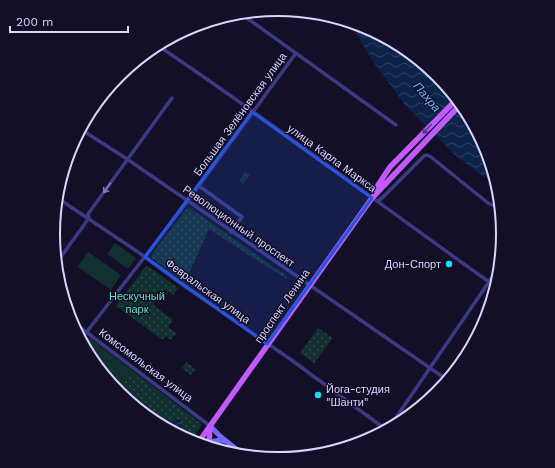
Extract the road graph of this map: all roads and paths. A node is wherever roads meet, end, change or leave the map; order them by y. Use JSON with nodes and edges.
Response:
{"nodes":[{"id":1,"x":247,"y":18,"type":"edge"},
{"id":2,"x":163,"y":49,"type":"edge"},
{"id":3,"x":296,"y":52,"type":"junction"},
{"id":4,"x":172,"y":98,"type":"dead end"},
{"id":5,"x":452,"y":104,"type":"edge"},
{"id":6,"x":456,"y":109,"type":"edge"},
{"id":7,"x":252,"y":112,"type":"junction"},
{"id":8,"x":396,"y":125,"type":"dead end"},
{"id":9,"x":85,"y":132,"type":"edge"},
{"id":10,"x":127,"y":159,"type":"junction"},
{"id":11,"x":199,"y":186,"type":"junction"},
{"id":12,"x":372,"y":198,"type":"junction"},
{"id":13,"x":62,"y":201,"type":"edge"},
{"id":14,"x":378,"y":201,"type":"junction"},
{"id":15,"x":187,"y":202,"type":"junction"},
{"id":16,"x":494,"y":206,"type":"edge"},
{"id":17,"x":89,"y":218,"type":"junction"},
{"id":18,"x":231,"y":232,"type":"junction"},
{"id":19,"x":61,"y":257,"type":"edge"},
{"id":20,"x":145,"y":257,"type":"junction"},
{"id":21,"x":491,"y":278,"type":"edge"},
{"id":22,"x":488,"y":281,"type":"junction"},
{"id":23,"x":309,"y":285,"type":"junction"},
{"id":24,"x":81,"y":328,"type":"edge"},
{"id":25,"x":86,"y":332,"type":"junction"},
{"id":26,"x":267,"y":344,"type":"junction"},
{"id":27,"x":430,"y":369,"type":"junction"},
{"id":28,"x":442,"y":377,"type":"edge"},
{"id":29,"x":397,"y":416,"type":"edge"},
{"id":30,"x":210,"y":426,"type":"junction"},
{"id":31,"x":381,"y":426,"type":"edge"},
{"id":32,"x":202,"y":438,"type":"edge"},
{"id":33,"x":209,"y":441,"type":"edge"},
{"id":34,"x":213,"y":442,"type":"edge"},
{"id":35,"x":227,"y":442,"type":"junction"},
{"id":36,"x":235,"y":448,"type":"edge"}],
"edges":[{"from":1,"to":3,"type":"street"},
{"from":2,"to":7,"type":"street","name":"улица Карла Маркса"},
{"from":3,"to":7,"type":"street","name":"Большая Зелёновская улица"},
{"from":3,"to":8,"type":"street"},
{"from":4,"to":10,"type":"street"},
{"from":5,"to":12,"type":"main road","name":"проспект Ленина","one_way":true},
{"from":6,"to":12,"type":"main road","name":"проспект Ленина"},
{"from":7,"to":11,"type":"street","name":"Большая Зелёновская улица"},
{"from":7,"to":12,"type":"street","name":"улица Карла Маркса"},
{"from":9,"to":10,"type":"street","name":"Революционный проспект"},
{"from":10,"to":15,"type":"street","name":"Революционный проспект"},
{"from":10,"to":17,"type":"street","one_way":true},
{"from":11,"to":15,"type":"street","name":"Большая Зелёновская улица"},
{"from":11,"to":18,"type":"street"},
{"from":12,"to":14,"type":"street","name":"улица Карла Маркса"},
{"from":12,"to":23,"type":"main road","name":"проспект Ленина"},
{"from":13,"to":17,"type":"street","name":"Февральская улица"},
{"from":14,"to":16,"type":"street"},
{"from":14,"to":22,"type":"street","name":"улица Карла Маркса"},
{"from":15,"to":18,"type":"street","name":"Революционный проспект"},
{"from":15,"to":20,"type":"street","name":"Большая Зелёновская улица"},
{"from":17,"to":19,"type":"street"},
{"from":17,"to":20,"type":"street","name":"Февральская улица"},
{"from":18,"to":23,"type":"street","name":"Революционный проспект"},
{"from":20,"to":25,"type":"street","name":"Большая Зелёновская улица"},
{"from":20,"to":26,"type":"street","name":"Февральская улица"},
{"from":21,"to":22,"type":"street"},
{"from":22,"to":27,"type":"street"},
{"from":23,"to":26,"type":"main road","name":"проспект Ленина"},
{"from":23,"to":27,"type":"street","name":"Революционный проспект"},
{"from":24,"to":25,"type":"street","name":"Комсомольская улица"},
{"from":25,"to":30,"type":"street","name":"Комсомольская улица"},
{"from":26,"to":30,"type":"main road","name":"проспект Ленина"},
{"from":26,"to":31,"type":"street","name":"Февральская улица"},
{"from":27,"to":28,"type":"street","name":"Революционный проспект"},
{"from":27,"to":29,"type":"street"},
{"from":30,"to":32,"type":"main road","name":"проспект Ленина"},
{"from":30,"to":33,"type":"main road"},
{"from":30,"to":35,"type":"main road"},
{"from":34,"to":35,"type":"main road"},
{"from":35,"to":36,"type":"main road"}]}
